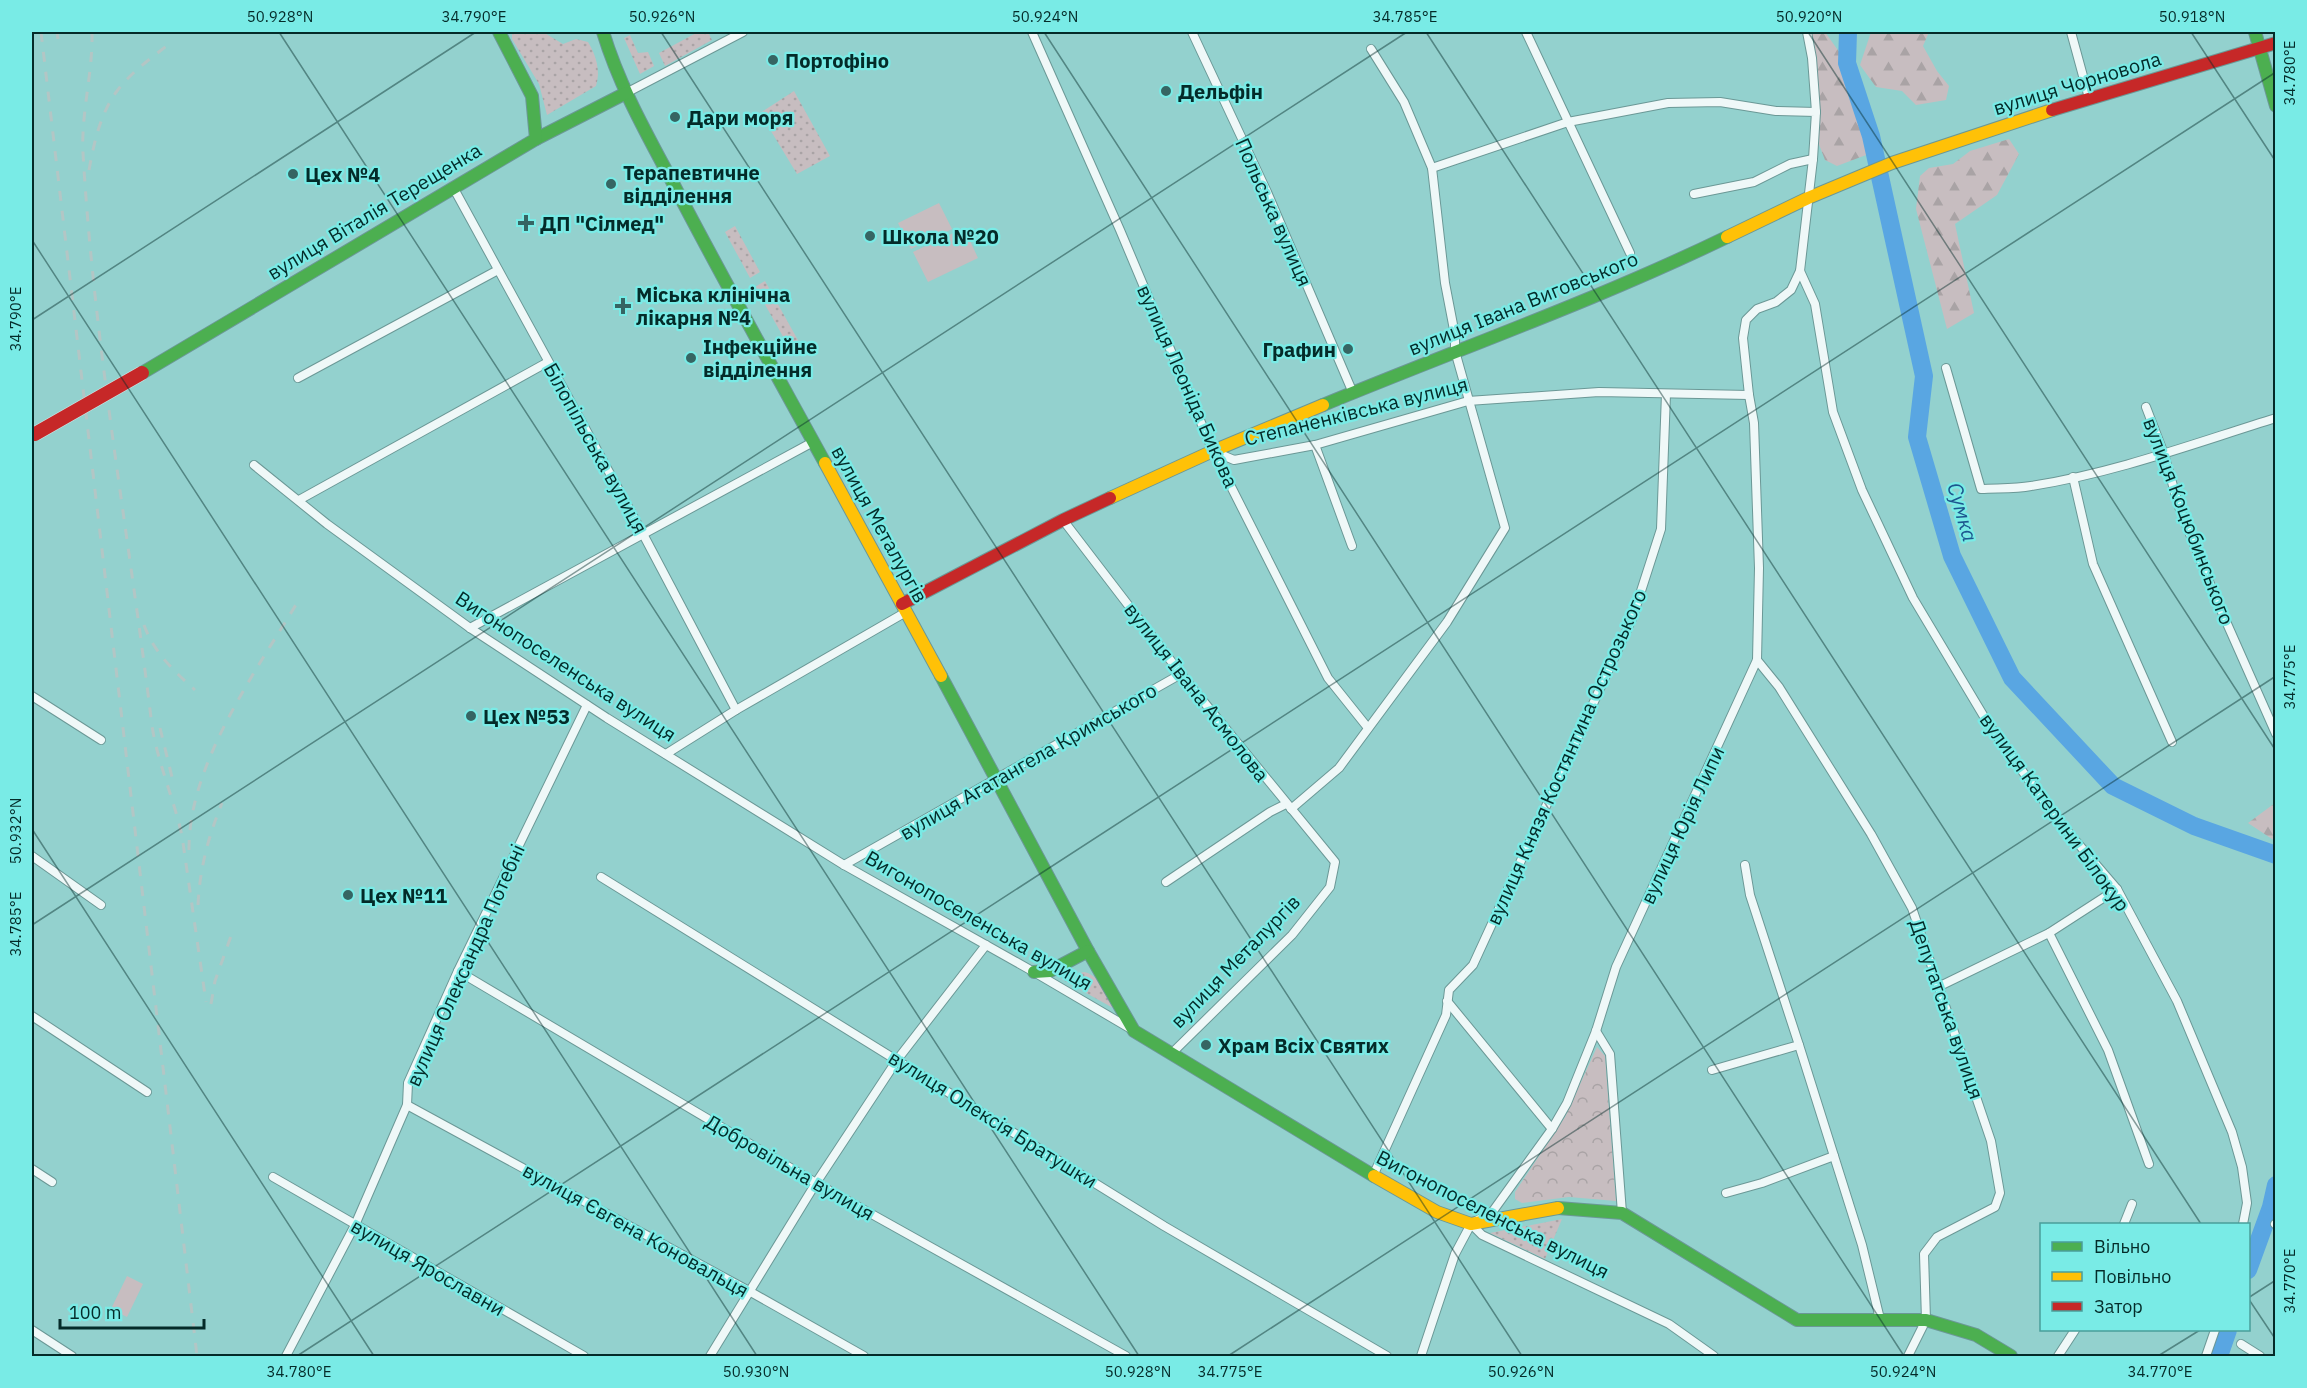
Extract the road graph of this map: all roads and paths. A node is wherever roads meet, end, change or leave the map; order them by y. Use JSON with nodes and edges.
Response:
{"nodes":[{"id":1,"x":499,"y":32,"type":"edge"},
{"id":2,"x":603,"y":32,"type":"edge"},
{"id":3,"x":743,"y":32,"type":"edge"},
{"id":4,"x":1032,"y":32,"type":"edge"},
{"id":5,"x":1192,"y":32,"type":"edge"},
{"id":6,"x":1526,"y":32,"type":"edge"},
{"id":7,"x":1807,"y":32,"type":"edge"},
{"id":8,"x":2071,"y":32,"type":"edge"},
{"id":9,"x":2255,"y":32,"type":"edge"},
{"id":10,"x":2276,"y":43,"type":"edge"},
{"id":11,"x":2260,"y":48,"type":"junction"},
{"id":12,"x":1371,"y":49,"type":"dead end"},
{"id":13,"x":626,"y":93,"type":"junction"},
{"id":14,"x":2089,"y":98,"type":"junction"},
{"id":15,"x":2276,"y":106,"type":"edge"},
{"id":16,"x":1816,"y":112,"type":"junction"},
{"id":17,"x":1568,"y":122,"type":"junction"},
{"id":18,"x":536,"y":139,"type":"junction"},
{"id":19,"x":1813,"y":159,"type":"junction"},
{"id":20,"x":1432,"y":168,"type":"junction"},
{"id":21,"x":1844,"y":183,"type":"joint"},
{"id":22,"x":453,"y":187,"type":"junction"},
{"id":23,"x":1694,"y":194,"type":"dead end"},
{"id":24,"x":1808,"y":198,"type":"junction"},
{"id":25,"x":1630,"y":253,"type":"dead end"},
{"id":26,"x":498,"y":270,"type":"junction"},
{"id":27,"x":1800,"y":271,"type":"junction"},
{"id":28,"x":1455,"y":351,"type":"junction"},
{"id":29,"x":548,"y":362,"type":"junction"},
{"id":30,"x":1946,"y":368,"type":"dead end"},
{"id":31,"x":298,"y":378,"type":"dead end"},
{"id":32,"x":1353,"y":393,"type":"junction"},
{"id":33,"x":1666,"y":394,"type":"junction"},
{"id":34,"x":1749,"y":395,"type":"junction"},
{"id":35,"x":1468,"y":401,"type":"junction"},
{"id":36,"x":2146,"y":407,"type":"dead end"},
{"id":37,"x":2275,"y":420,"type":"edge"},
{"id":38,"x":33,"y":436,"type":"edge"},
{"id":39,"x":813,"y":442,"type":"junction"},
{"id":40,"x":1315,"y":445,"type":"junction"},
{"id":41,"x":1213,"y":451,"type":"junction"},
{"id":42,"x":2164,"y":454,"type":"junction"},
{"id":43,"x":254,"y":465,"type":"dead end"},
{"id":44,"x":2073,"y":477,"type":"junction"},
{"id":45,"x":299,"y":500,"type":"junction"},
{"id":46,"x":1063,"y":520,"type":"junction"},
{"id":47,"x":643,"y":534,"type":"junction"},
{"id":48,"x":1352,"y":546,"type":"dead end"},
{"id":49,"x":904,"y":608,"type":"junction"},
{"id":50,"x":470,"y":628,"type":"junction"},
{"id":51,"x":1757,"y":660,"type":"junction"},
{"id":52,"x":1181,"y":674,"type":"junction"},
{"id":53,"x":32,"y":696,"type":"edge"},
{"id":54,"x":587,"y":705,"type":"junction"},
{"id":55,"x":736,"y":710,"type":"junction"},
{"id":56,"x":1368,"y":728,"type":"junction"},
{"id":57,"x":2276,"y":734,"type":"edge"},
{"id":58,"x":101,"y":740,"type":"dead end"},
{"id":59,"x":2172,"y":742,"type":"dead end"},
{"id":60,"x":666,"y":754,"type":"junction"},
{"id":61,"x":997,"y":778,"type":"junction"},
{"id":62,"x":1289,"y":806,"type":"junction"},
{"id":63,"x":32,"y":856,"type":"edge"},
{"id":64,"x":1335,"y":862,"type":"joint"},
{"id":65,"x":844,"y":865,"type":"junction"},
{"id":66,"x":1745,"y":865,"type":"dead end"},
{"id":67,"x":601,"y":877,"type":"dead end"},
{"id":68,"x":1166,"y":882,"type":"dead end"},
{"id":69,"x":2117,"y":889,"type":"junction"},
{"id":70,"x":101,"y":905,"type":"dead end"},
{"id":71,"x":2049,"y":933,"type":"junction"},
{"id":72,"x":986,"y":945,"type":"junction"},
{"id":73,"x":1088,"y":951,"type":"junction"},
{"id":74,"x":458,"y":971,"type":"junction"},
{"id":75,"x":1034,"y":972,"type":"junction"},
{"id":76,"x":1940,"y":986,"type":"junction"},
{"id":77,"x":1447,"y":1001,"type":"junction"},
{"id":78,"x":32,"y":1016,"type":"edge"},
{"id":79,"x":1134,"y":1031,"type":"junction"},
{"id":80,"x":1596,"y":1031,"type":"junction"},
{"id":81,"x":1799,"y":1045,"type":"junction"},
{"id":82,"x":1173,"y":1053,"type":"junction"},
{"id":83,"x":897,"y":1060,"type":"junction"},
{"id":84,"x":1712,"y":1070,"type":"dead end"},
{"id":85,"x":147,"y":1092,"type":"dead end"},
{"id":86,"x":407,"y":1106,"type":"junction"},
{"id":87,"x":1552,"y":1129,"type":"junction"},
{"id":88,"x":1834,"y":1156,"type":"junction"},
{"id":89,"x":2149,"y":1164,"type":"dead end"},
{"id":90,"x":32,"y":1169,"type":"edge"},
{"id":91,"x":1372,"y":1176,"type":"junction"},
{"id":92,"x":273,"y":1177,"type":"dead end"},
{"id":93,"x":52,"y":1182,"type":"dead end"},
{"id":94,"x":816,"y":1183,"type":"junction"},
{"id":95,"x":1726,"y":1193,"type":"dead end"},
{"id":96,"x":2132,"y":1204,"type":"dead end"},
{"id":97,"x":1622,"y":1213,"type":"junction"},
{"id":98,"x":2124,"y":1223,"type":"edge"},
{"id":99,"x":2243,"y":1223,"type":"edge"},
{"id":100,"x":1471,"y":1224,"type":"junction"},
{"id":101,"x":355,"y":1225,"type":"junction"},
{"id":102,"x":749,"y":1291,"type":"junction"},
{"id":103,"x":1880,"y":1319,"type":"junction"},
{"id":104,"x":1926,"y":1320,"type":"junction"},
{"id":105,"x":32,"y":1330,"type":"edge"},
{"id":106,"x":2074,"y":1331,"type":"edge"},
{"id":107,"x":2214,"y":1331,"type":"edge"},
{"id":108,"x":2241,"y":1344,"type":"dead end"},
{"id":109,"x":72,"y":1356,"type":"edge"},
{"id":110,"x":286,"y":1356,"type":"edge"},
{"id":111,"x":584,"y":1356,"type":"edge"},
{"id":112,"x":710,"y":1356,"type":"edge"},
{"id":113,"x":864,"y":1356,"type":"edge"},
{"id":114,"x":1126,"y":1356,"type":"edge"},
{"id":115,"x":1387,"y":1356,"type":"edge"},
{"id":116,"x":1421,"y":1356,"type":"edge"},
{"id":117,"x":1714,"y":1356,"type":"edge"},
{"id":118,"x":1908,"y":1356,"type":"edge"},
{"id":119,"x":2011,"y":1356,"type":"edge"},
{"id":120,"x":2058,"y":1356,"type":"edge"},
{"id":121,"x":2206,"y":1356,"type":"edge"},
{"id":122,"x":2260,"y":1356,"type":"edge"}],
"edges":[{"from":1,"to":18,"type":"main road"},
{"from":2,"to":13,"type":"main road","name":"вулиця Металургів"},
{"from":3,"to":13,"type":"street","name":"вулиця Віталія Терещенка"},
{"from":4,"to":41,"type":"street","name":"вулиця Леоніда Бикова"},
{"from":5,"to":32,"type":"street","name":"Польська вулиця"},
{"from":6,"to":17,"type":"street"},
{"from":7,"to":16,"type":"street"},
{"from":8,"to":14,"type":"street"},
{"from":9,"to":11,"type":"main road"},
{"from":10,"to":11,"type":"main road","name":"вулиця Чорновола"},
{"from":11,"to":14,"type":"main road","name":"вулиця Чорновола"},
{"from":11,"to":15,"type":"main road"},
{"from":12,"to":20,"type":"street"},
{"from":13,"to":18,"type":"main road","name":"вулиця Віталія Терещенка"},
{"from":13,"to":39,"type":"main road","name":"вулиця Металургів"},
{"from":14,"to":21,"type":"main road","name":"вулиця Чорновола"},
{"from":16,"to":17,"type":"street"},
{"from":16,"to":19,"type":"street"},
{"from":17,"to":20,"type":"street"},
{"from":17,"to":25,"type":"street"},
{"from":18,"to":22,"type":"main road","name":"вулиця Віталія Терещенка"},
{"from":19,"to":23,"type":"street"},
{"from":19,"to":24,"type":"street"},
{"from":20,"to":28,"type":"street"},
{"from":21,"to":24,"type":"main road","name":"вулиця Івана Виговського"},
{"from":22,"to":26,"type":"street","name":"Білопільська вулиця"},
{"from":22,"to":38,"type":"main road","name":"вулиця Віталія Терещенка","bridge":true},
{"from":24,"to":27,"type":"street"},
{"from":24,"to":28,"type":"main road","name":"вулиця Івана Виговського"},
{"from":26,"to":29,"type":"street","name":"Білопільська вулиця"},
{"from":26,"to":31,"type":"street"},
{"from":27,"to":34,"type":"street","name":"вулиця Юрія Липи"},
{"from":27,"to":69,"type":"street","name":"вулиця Катерини Білокур"},
{"from":28,"to":32,"type":"main road","name":"вулиця Івана Виговського"},
{"from":28,"to":35,"type":"street"},
{"from":29,"to":45,"type":"street"},
{"from":29,"to":47,"type":"street","name":"Білопільська вулиця"},
{"from":30,"to":44,"type":"street"},
{"from":32,"to":41,"type":"main road","name":"вулиця Івана Виговського"},
{"from":33,"to":34,"type":"street","name":"Степаненківська вулиця"},
{"from":33,"to":35,"type":"street","name":"Степаненківська вулиця"},
{"from":33,"to":77,"type":"street","name":"вулиця Князя Костянтина Острозького"},
{"from":34,"to":51,"type":"street","name":"вулиця Юрія Липи"},
{"from":35,"to":40,"type":"street","name":"Степаненківська вулиця"},
{"from":35,"to":56,"type":"street"},
{"from":36,"to":42,"type":"street","name":"вулиця Коцюбинського"},
{"from":37,"to":42,"type":"street"},
{"from":39,"to":47,"type":"street"},
{"from":39,"to":49,"type":"main road","name":"вулиця Металургів"},
{"from":40,"to":41,"type":"street","name":"Степаненківська вулиця"},
{"from":40,"to":48,"type":"street"},
{"from":41,"to":46,"type":"main road"},
{"from":41,"to":56,"type":"street","name":"вулиця Леоніда Бикова"},
{"from":42,"to":44,"type":"street"},
{"from":42,"to":57,"type":"street","name":"вулиця Коцюбинського"},
{"from":43,"to":45,"type":"street","name":"Вигонопоселенська вулиця"},
{"from":44,"to":59,"type":"street"},
{"from":45,"to":50,"type":"street","name":"Вигонопоселенська вулиця"},
{"from":46,"to":49,"type":"main road"},
{"from":46,"to":52,"type":"street","name":"вулиця Івана Асмолова"},
{"from":47,"to":50,"type":"street"},
{"from":47,"to":55,"type":"street","name":"Білопільська вулиця"},
{"from":49,"to":55,"type":"street"},
{"from":49,"to":61,"type":"main road","name":"вулиця Металургів"},
{"from":50,"to":54,"type":"street","name":"Вигонопоселенська вулиця"},
{"from":51,"to":76,"type":"street","name":"Депутатська вулиця"},
{"from":51,"to":80,"type":"street","name":"вулиця Юрія Липи"},
{"from":52,"to":61,"type":"street","name":"вулиця Агатангела Кримського"},
{"from":52,"to":62,"type":"street","name":"вулиця Івана Асмолова"},
{"from":53,"to":58,"type":"street"},
{"from":54,"to":60,"type":"street","name":"Вигонопоселенська вулиця"},
{"from":54,"to":74,"type":"street","name":"вулиця Олександра Потебні"},
{"from":55,"to":60,"type":"street"},
{"from":56,"to":62,"type":"street"},
{"from":60,"to":65,"type":"street","name":"Вигонопоселенська вулиця"},
{"from":61,"to":65,"type":"street","name":"вулиця Агатангела Кримського"},
{"from":61,"to":73,"type":"main road","name":"вулиця Металургів"},
{"from":62,"to":64,"type":"street","name":"вулиця Івана Асмолова"},
{"from":62,"to":68,"type":"street"},
{"from":63,"to":70,"type":"street"},
{"from":64,"to":82,"type":"street","name":"вулиця Металургів"},
{"from":65,"to":72,"type":"street","name":"Вигонопоселенська вулиця"},
{"from":66,"to":81,"type":"street"},
{"from":67,"to":83,"type":"street","name":"вулиця Олексія Братушки"},
{"from":69,"to":71,"type":"street"},
{"from":69,"to":99,"type":"street","name":"вулиця Катерини Білокур"},
{"from":71,"to":76,"type":"street"},
{"from":71,"to":89,"type":"street"},
{"from":72,"to":75,"type":"street","name":"Вигонопоселенська вулиця"},
{"from":72,"to":83,"type":"street"},
{"from":73,"to":75,"type":"main road"},
{"from":73,"to":79,"type":"main road","name":"вулиця Металургів"},
{"from":74,"to":86,"type":"street","name":"вулиця Олександра Потебні"},
{"from":74,"to":94,"type":"street","name":"Добровільна вулиця"},
{"from":75,"to":79,"type":"street","name":"Вигонопоселенська вулиця"},
{"from":76,"to":104,"type":"street","name":"Депутатська вулиця"},
{"from":77,"to":87,"type":"street"},
{"from":77,"to":91,"type":"street","name":"вулиця Князя Костянтина Острозького"},
{"from":78,"to":85,"type":"street"},
{"from":79,"to":82,"type":"main road","name":"Вигонопоселенська вулиця"},
{"from":80,"to":87,"type":"street","name":"вулиця Юрія Липи"},
{"from":80,"to":97,"type":"street"},
{"from":81,"to":84,"type":"street"},
{"from":81,"to":88,"type":"street"},
{"from":82,"to":91,"type":"main road","name":"Вигонопоселенська вулиця"},
{"from":83,"to":94,"type":"street"},
{"from":83,"to":115,"type":"street","name":"вулиця Олексія Братушки"},
{"from":86,"to":101,"type":"street","name":"вулиця Олександра Потебні"},
{"from":86,"to":102,"type":"street","name":"вулиця Євгена Коновальця"},
{"from":87,"to":100,"type":"street","name":"вулиця Юрія Липи"},
{"from":88,"to":95,"type":"street"},
{"from":88,"to":103,"type":"street"},
{"from":90,"to":93,"type":"street"},
{"from":91,"to":100,"type":"main road","name":"Вигонопоселенська вулиця"},
{"from":92,"to":101,"type":"street","name":"вулиця Ярославни"},
{"from":94,"to":102,"type":"street"},
{"from":94,"to":114,"type":"street","name":"Добровільна вулиця"},
{"from":96,"to":98,"type":"street"},
{"from":97,"to":100,"type":"main road"},
{"from":97,"to":103,"type":"main road"},
{"from":100,"to":116,"type":"street","name":"вулиця Юрія Липи"},
{"from":100,"to":117,"type":"street","name":"Вигонопоселенська вулиця"},
{"from":101,"to":110,"type":"street","name":"вулиця Олександра Потебні"},
{"from":101,"to":111,"type":"street","name":"вулиця Ярославни"},
{"from":102,"to":112,"type":"street"},
{"from":102,"to":113,"type":"street","name":"вулиця Євгена Коновальця"},
{"from":103,"to":104,"type":"main road"},
{"from":104,"to":118,"type":"street","name":"Депутатська вулиця"},
{"from":104,"to":119,"type":"main road"},
{"from":105,"to":109,"type":"street"},
{"from":106,"to":120,"type":"street"},
{"from":107,"to":121,"type":"street"},
{"from":108,"to":122,"type":"street"}]}
